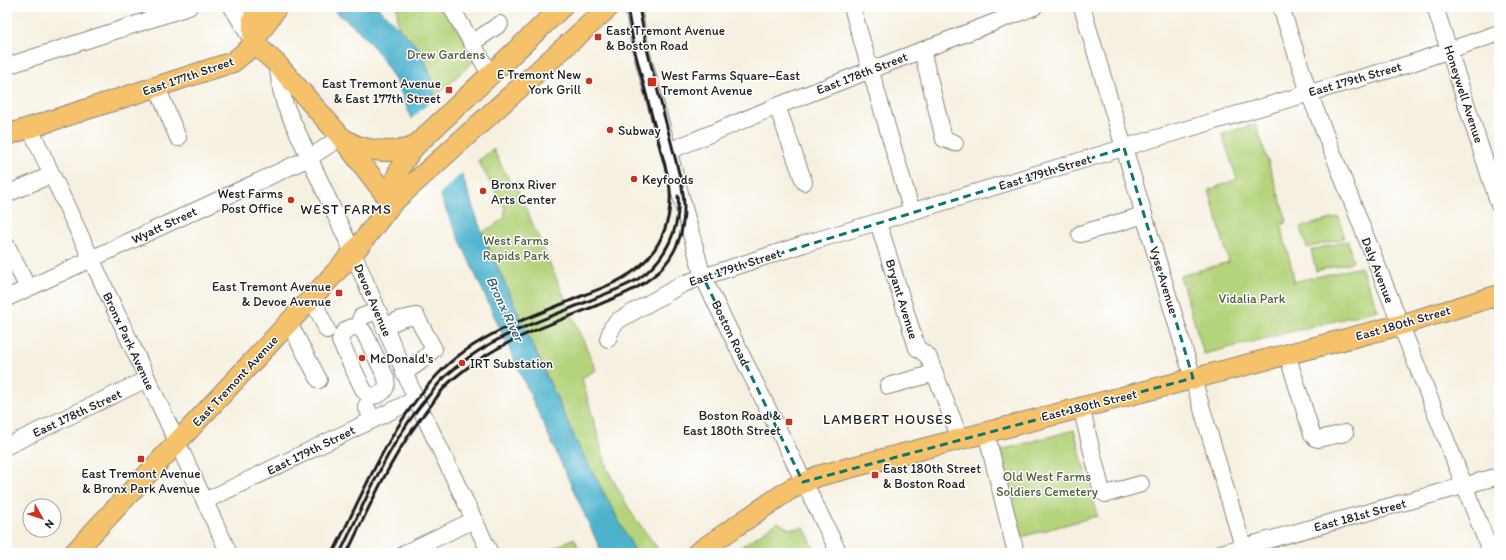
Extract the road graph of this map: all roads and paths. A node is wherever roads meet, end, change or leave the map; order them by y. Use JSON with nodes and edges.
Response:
{"nodes":[{"id":1,"x":189,"y":7,"type":"edge"},
{"id":2,"x":232,"y":7,"type":"edge"},
{"id":3,"x":259,"y":7,"type":"edge"},
{"id":4,"x":276,"y":7,"type":"edge"},
{"id":5,"x":452,"y":7,"type":"edge"},
{"id":6,"x":563,"y":7,"type":"edge"},
{"id":7,"x":585,"y":7,"type":"edge"},
{"id":8,"x":608,"y":7,"type":"edge"},
{"id":9,"x":633,"y":7,"type":"edge"},
{"id":10,"x":852,"y":7,"type":"edge"},
{"id":11,"x":1034,"y":7,"type":"edge"},
{"id":12,"x":1082,"y":7,"type":"edge"},
{"id":13,"x":1281,"y":7,"type":"edge"},
{"id":14,"x":1435,"y":7,"type":"edge"},
{"id":15,"x":500,"y":24,"type":"dead end"},
{"id":16,"x":585,"y":28,"type":"junction"},
{"id":17,"x":1499,"y":34,"type":"edge"},
{"id":18,"x":253,"y":42,"type":"junction"},
{"id":19,"x":472,"y":43,"type":"junction"},
{"id":20,"x":922,"y":50,"type":"junction"},
{"id":21,"x":1449,"y":50,"type":"junction"},
{"id":22,"x":277,"y":64,"type":"junction"},
{"id":23,"x":7,"y":66,"type":"edge"},
{"id":24,"x":870,"y":70,"type":"junction"},
{"id":25,"x":490,"y":74,"type":"junction"},
{"id":26,"x":157,"y":87,"type":"junction"},
{"id":27,"x":1309,"y":93,"type":"junction"},
{"id":28,"x":777,"y":106,"type":"junction"},
{"id":29,"x":30,"y":128,"type":"junction"},
{"id":30,"x":7,"y":135,"type":"edge"},
{"id":31,"x":341,"y":137,"type":"junction"},
{"id":32,"x":178,"y":138,"type":"dead end"},
{"id":33,"x":955,"y":143,"type":"dead end"},
{"id":34,"x":414,"y":146,"type":"junction"},
{"id":35,"x":1124,"y":148,"type":"junction"},
{"id":36,"x":669,"y":151,"type":"junction"},
{"id":37,"x":309,"y":158,"type":"junction"},
{"id":38,"x":51,"y":175,"type":"junction"},
{"id":39,"x":804,"y":182,"type":"dead end"},
{"id":40,"x":7,"y":194,"type":"edge"},
{"id":41,"x":392,"y":203,"type":"junction"},
{"id":42,"x":1499,"y":205,"type":"edge"},
{"id":43,"x":912,"y":212,"type":"junction"},
{"id":44,"x":1144,"y":215,"type":"junction"},
{"id":45,"x":878,"y":222,"type":"junction"},
{"id":46,"x":1080,"y":234,"type":"dead end"},
{"id":47,"x":7,"y":246,"type":"edge"},
{"id":48,"x":353,"y":253,"type":"junction"},
{"id":49,"x":90,"y":259,"type":"junction"},
{"id":50,"x":704,"y":277,"type":"junction"},
{"id":51,"x":28,"y":288,"type":"junction"},
{"id":52,"x":1499,"y":295,"type":"edge"},
{"id":53,"x":7,"y":298,"type":"edge"},
{"id":54,"x":312,"y":298,"type":"junction"},
{"id":55,"x":377,"y":311,"type":"junction"},
{"id":56,"x":361,"y":317,"type":"dead end"},
{"id":57,"x":289,"y":323,"type":"junction"},
{"id":58,"x":1400,"y":325,"type":"junction"},
{"id":59,"x":384,"y":327,"type":"junction"},
{"id":60,"x":608,"y":339,"type":"dead end"},
{"id":61,"x":1288,"y":354,"type":"junction"},
{"id":62,"x":341,"y":358,"type":"dead end"},
{"id":63,"x":404,"y":373,"type":"junction"},
{"id":64,"x":935,"y":373,"type":"junction"},
{"id":65,"x":1193,"y":378,"type":"junction"},
{"id":66,"x":146,"y":380,"type":"junction"},
{"id":67,"x":319,"y":380,"type":"dead end"},
{"id":68,"x":888,"y":386,"type":"dead end"},
{"id":69,"x":416,"y":399,"type":"junction"},
{"id":70,"x":1081,"y":407,"type":"junction"},
{"id":71,"x":986,"y":432,"type":"junction"},
{"id":72,"x":1344,"y":434,"type":"dead end"},
{"id":73,"x":960,"y":438,"type":"junction"},
{"id":74,"x":178,"y":443,"type":"junction"},
{"id":75,"x":7,"y":446,"type":"edge"},
{"id":76,"x":1499,"y":476,"type":"edge"},
{"id":77,"x":803,"y":482,"type":"junction"},
{"id":78,"x":1140,"y":484,"type":"dead end"},
{"id":79,"x":1464,"y":486,"type":"junction"},
{"id":80,"x":205,"y":501,"type":"junction"},
{"id":81,"x":474,"y":520,"type":"junction"},
{"id":82,"x":1244,"y":550,"type":"edge"},
{"id":83,"x":74,"y":553,"type":"edge"},
{"id":84,"x":229,"y":553,"type":"edge"},
{"id":85,"x":405,"y":553,"type":"edge"},
{"id":86,"x":490,"y":553,"type":"edge"},
{"id":87,"x":696,"y":553,"type":"edge"},
{"id":88,"x":838,"y":553,"type":"edge"},
{"id":89,"x":1016,"y":553,"type":"edge"},
{"id":90,"x":1221,"y":553,"type":"edge"},
{"id":91,"x":1490,"y":553,"type":"edge"}],
"edges":[{"from":1,"to":23,"type":"street"},
{"from":2,"to":18,"type":"street"},
{"from":3,"to":18,"type":"main road"},
{"from":4,"to":18,"type":"main road","name":"East 177th Street"},
{"from":5,"to":19,"type":"street"},
{"from":6,"to":25,"type":"main road"},
{"from":7,"to":16,"type":"main road"},
{"from":8,"to":16,"type":"main road","name":"East Tremont Avenue"},
{"from":9,"to":36,"type":"street","name":"Boston Road"},
{"from":10,"to":24,"type":"street"},
{"from":11,"to":20,"type":"street","name":"East 178th Street"},
{"from":12,"to":35,"type":"street","name":"Vyse Avenue"},
{"from":13,"to":27,"type":"street","name":"Daly Avenue"},
{"from":14,"to":21,"type":"street","name":"Honeywell Avenue"},
{"from":15,"to":19,"type":"street"},
{"from":16,"to":41,"type":"main road","name":"East Tremont Avenue"},
{"from":17,"to":21,"type":"street","name":"East 179th Street"},
{"from":18,"to":22,"type":"main road"},
{"from":18,"to":26,"type":"main road","name":"East 177th Street"},
{"from":19,"to":25,"type":"street"},
{"from":20,"to":24,"type":"street","name":"East 178th Street"},
{"from":20,"to":33,"type":"street"},
{"from":21,"to":27,"type":"street","name":"East 179th Street"},
{"from":21,"to":42,"type":"street","name":"Honeywell Avenue"},
{"from":22,"to":31,"type":"main road"},
{"from":22,"to":37,"type":"street","name":"Devoe Avenue"},
{"from":24,"to":28,"type":"street","name":"East 178th Street"},
{"from":24,"to":43,"type":"street"},
{"from":25,"to":34,"type":"main road"},
{"from":26,"to":29,"type":"main road","name":"East 177th Street"},
{"from":26,"to":32,"type":"street"},
{"from":27,"to":35,"type":"street","name":"East 179th Street"},
{"from":27,"to":58,"type":"street","name":"Daly Avenue"},
{"from":28,"to":36,"type":"street","name":"East 178th Street"},
{"from":28,"to":39,"type":"street"},
{"from":29,"to":30,"type":"main road","name":"East 177th Street"},
{"from":29,"to":38,"type":"street","name":"Bronx Park Avenue"},
{"from":31,"to":34,"type":"main road"},
{"from":31,"to":37,"type":"street","name":"Wyatt Street"},
{"from":31,"to":41,"type":"main road"},
{"from":34,"to":41,"type":"main road"},
{"from":35,"to":43,"type":"street","name":"East 179th Street"},
{"from":35,"to":44,"type":"street","name":"Vyse Avenue"},
{"from":36,"to":50,"type":"street","name":"Boston Road"},
{"from":37,"to":48,"type":"street","name":"Devoe Avenue"},
{"from":37,"to":49,"type":"street","name":"Wyatt Street"},
{"from":38,"to":40,"type":"street"},
{"from":38,"to":49,"type":"street","name":"Bronx Park Avenue"},
{"from":41,"to":48,"type":"main road","name":"East Tremont Avenue"},
{"from":43,"to":45,"type":"street","name":"East 179th Street"},
{"from":44,"to":46,"type":"street"},
{"from":44,"to":65,"type":"street","name":"Vyse Avenue"},
{"from":45,"to":50,"type":"street","name":"East 179th Street"},
{"from":45,"to":64,"type":"street","name":"Bryant Avenue"},
{"from":47,"to":51,"type":"street"},
{"from":48,"to":54,"type":"main road","name":"East Tremont Avenue"},
{"from":48,"to":55,"type":"street","name":"Devoe Avenue"},
{"from":49,"to":51,"type":"street","name":"Wyatt Street"},
{"from":49,"to":66,"type":"street","name":"Bronx Park Avenue"},
{"from":50,"to":60,"type":"street","name":"East 179th Street"},
{"from":50,"to":77,"type":"street","name":"Boston Road"},
{"from":51,"to":53,"type":"street","name":"Wyatt Street"},
{"from":52,"to":58,"type":"main road","name":"East 180th Street"},
{"from":54,"to":57,"type":"main road","name":"East Tremont Avenue"},
{"from":54,"to":62,"type":"street"},
{"from":55,"to":56,"type":"street"},
{"from":55,"to":59,"type":"street","name":"Devoe Avenue"},
{"from":57,"to":67,"type":"street"},
{"from":57,"to":74,"type":"main road","name":"East Tremont Avenue"},
{"from":58,"to":61,"type":"main road","name":"East 180th Street"},
{"from":58,"to":79,"type":"street","name":"Daly Avenue"},
{"from":59,"to":63,"type":"street","name":"Devoe Avenue"},
{"from":59,"to":63,"type":"street"},
{"from":61,"to":65,"type":"main road","name":"East 180th Street"},
{"from":61,"to":72,"type":"street"},
{"from":63,"to":69,"type":"street","name":"Devoe Avenue"},
{"from":64,"to":68,"type":"street"},
{"from":64,"to":73,"type":"street","name":"Bryant Avenue"},
{"from":65,"to":70,"type":"main road","name":"East 180th Street"},
{"from":65,"to":82,"type":"street","name":"Vyse Avenue"},
{"from":66,"to":74,"type":"street","name":"Bronx Park Avenue"},
{"from":66,"to":75,"type":"street","name":"East 178th Street"},
{"from":69,"to":80,"type":"street","name":"East 179th Street"},
{"from":69,"to":81,"type":"street","name":"Devoe Avenue"},
{"from":70,"to":71,"type":"main road","name":"East 180th Street"},
{"from":70,"to":78,"type":"street"},
{"from":71,"to":73,"type":"main road","name":"East 180th Street"},
{"from":71,"to":89,"type":"street"},
{"from":73,"to":77,"type":"main road","name":"East 180th Street"},
{"from":74,"to":80,"type":"street","name":"Bronx Park Avenue"},
{"from":74,"to":83,"type":"main road","name":"East Tremont Avenue"},
{"from":76,"to":79,"type":"street","name":"East 181st Street"},
{"from":77,"to":87,"type":"main road","name":"East 180th Street"},
{"from":77,"to":88,"type":"street","name":"Boston Road"},
{"from":79,"to":82,"type":"street","name":"East 181st Street"},
{"from":79,"to":91,"type":"street","name":"Daly Avenue"},
{"from":80,"to":84,"type":"street","name":"Bronx Park Avenue"},
{"from":81,"to":85,"type":"street"},
{"from":81,"to":86,"type":"street","name":"Devoe Avenue"},
{"from":82,"to":90,"type":"street","name":"East 181st Street"}]}
